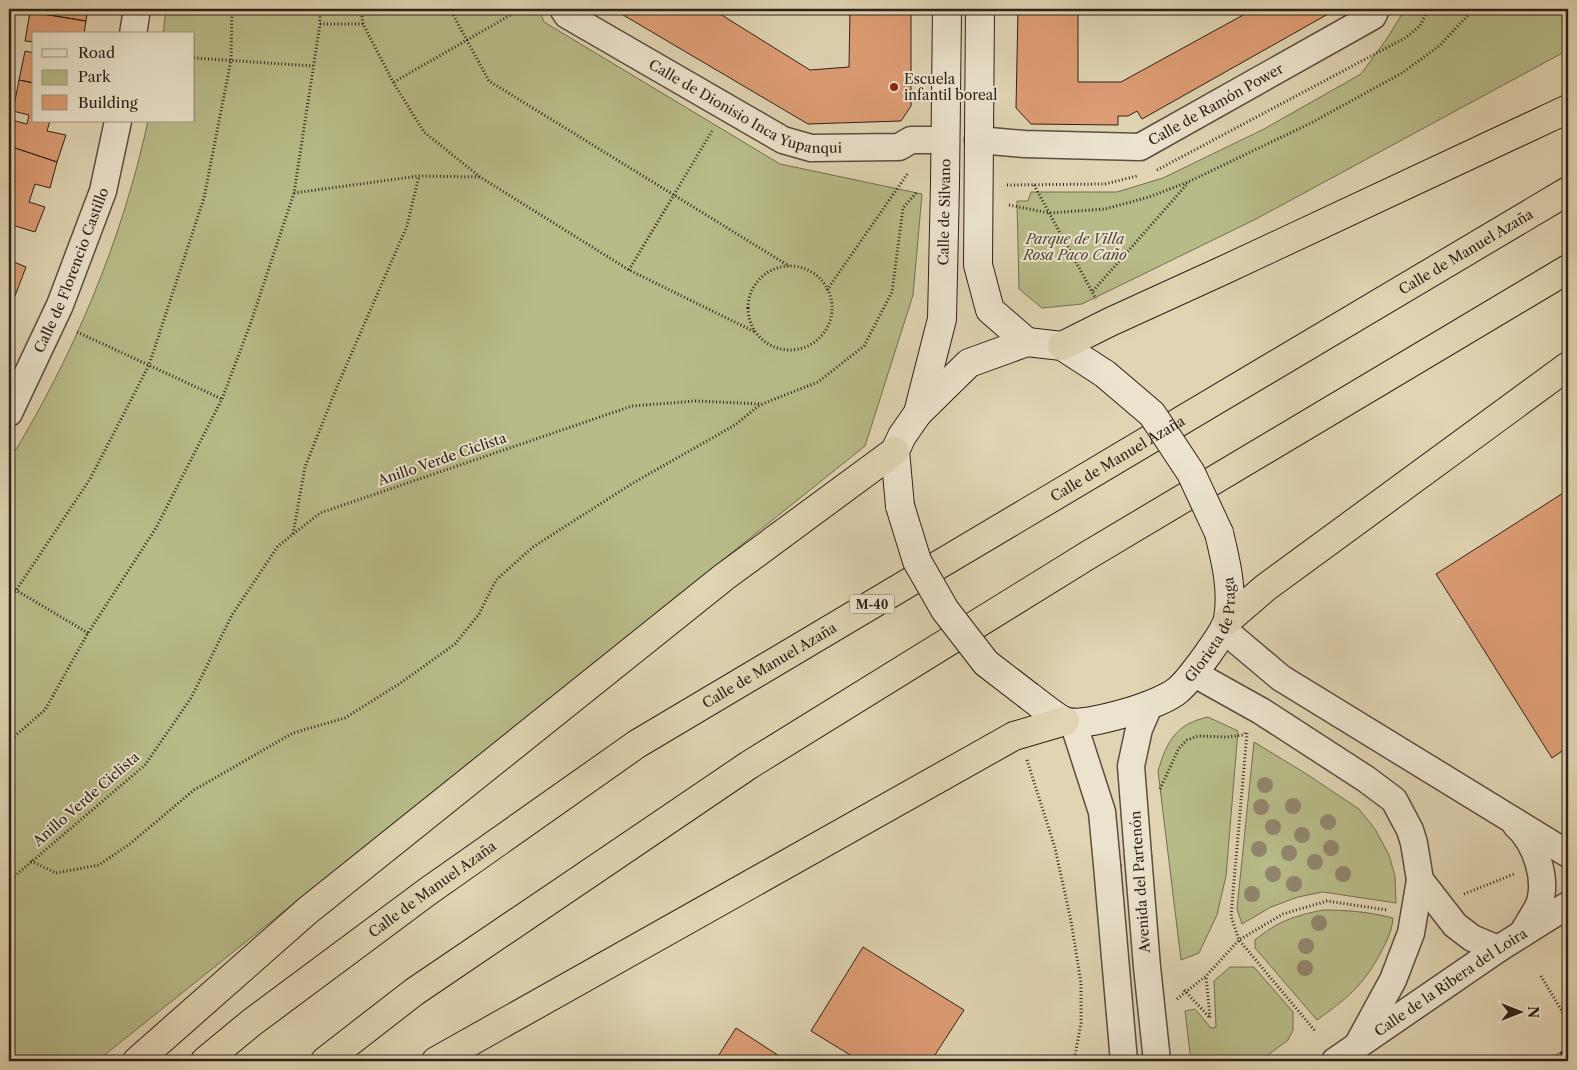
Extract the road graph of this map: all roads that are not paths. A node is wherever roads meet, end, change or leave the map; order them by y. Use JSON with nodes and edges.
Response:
{"nodes":[{"id":1,"x":137,"y":9,"type":"edge"},
{"id":2,"x":563,"y":9,"type":"edge"},
{"id":3,"x":947,"y":9,"type":"edge"},
{"id":4,"x":980,"y":9,"type":"edge"},
{"id":5,"x":1376,"y":9,"type":"edge"},
{"id":6,"x":133,"y":32,"type":"edge"},
{"id":7,"x":1568,"y":109,"type":"edge"},
{"id":8,"x":118,"y":122,"type":"edge"},
{"id":9,"x":945,"y":140,"type":"junction"},
{"id":10,"x":978,"y":140,"type":"junction"},
{"id":11,"x":1568,"y":191,"type":"edge"},
{"id":12,"x":1568,"y":269,"type":"edge"},
{"id":13,"x":1027,"y":342,"type":"junction"},
{"id":14,"x":1062,"y":346,"type":"junction"},
{"id":15,"x":1568,"y":366,"type":"edge"},
{"id":16,"x":9,"y":413,"type":"edge"},
{"id":17,"x":918,"y":413,"type":"junction"},
{"id":18,"x":895,"y":451,"type":"junction"},
{"id":19,"x":1226,"y":625,"type":"junction"},
{"id":20,"x":1194,"y":673,"type":"junction"},
{"id":21,"x":1148,"y":706,"type":"junction"},
{"id":22,"x":1069,"y":722,"type":"junction"},
{"id":23,"x":1503,"y":814,"type":"junction"},
{"id":24,"x":1568,"y":854,"type":"edge"},
{"id":25,"x":1420,"y":880,"type":"junction"},
{"id":26,"x":1568,"y":905,"type":"edge"},
{"id":27,"x":1520,"y":936,"type":"junction"},
{"id":28,"x":1498,"y":949,"type":"junction"},
{"id":29,"x":1357,"y":1046,"type":"junction"},
{"id":30,"x":137,"y":1061,"type":"edge"},
{"id":31,"x":205,"y":1061,"type":"edge"},
{"id":32,"x":325,"y":1061,"type":"edge"},
{"id":33,"x":436,"y":1061,"type":"edge"},
{"id":34,"x":1124,"y":1061,"type":"edge"},
{"id":35,"x":1157,"y":1061,"type":"edge"},
{"id":36,"x":1335,"y":1061,"type":"edge"}],
"edges":[{"from":1,"to":6,"type":"street"},
{"from":2,"to":9,"type":"street","name":"Calle de Dionisio Inca Yupanqui"},
{"from":3,"to":9,"type":"street","name":"Calle de Silvano"},
{"from":4,"to":10,"type":"street"},
{"from":5,"to":10,"type":"street","name":"Calle de Ramón Power"},
{"from":7,"to":14,"type":"highway"},
{"from":8,"to":16,"type":"street","name":"Calle de Florencio Castillo"},
{"from":9,"to":17,"type":"street","name":"Calle de Silvano"},
{"from":10,"to":13,"type":"street"},
{"from":11,"to":31,"type":"highway","name":"Calle de Manuel Azaña","number":"M-40"},
{"from":12,"to":32,"type":"highway"},
{"from":13,"to":14,"type":"street","name":"Glorieta de Praga"},
{"from":13,"to":17,"type":"street","name":"Glorieta de Praga"},
{"from":14,"to":19,"type":"street","name":"Glorieta de Praga","bridge":true},
{"from":15,"to":19,"type":"highway"},
{"from":17,"to":18,"type":"street","name":"Glorieta de Praga"},
{"from":18,"to":22,"type":"street","bridge":true},
{"from":18,"to":30,"type":"highway"},
{"from":19,"to":20,"type":"street","name":"Glorieta de Praga"},
{"from":19,"to":23,"type":"street"},
{"from":20,"to":21,"type":"street","name":"Glorieta de Praga"},
{"from":20,"to":25,"type":"street"},
{"from":21,"to":22,"type":"street","name":"Glorieta de Praga"},
{"from":21,"to":35,"type":"street","name":"Avenida del Partenón","bridge":true},
{"from":22,"to":33,"type":"highway"},
{"from":22,"to":34,"type":"street","bridge":true},
{"from":23,"to":24,"type":"street"},
{"from":23,"to":27,"type":"street"},
{"from":25,"to":28,"type":"street"},
{"from":25,"to":29,"type":"street"},
{"from":26,"to":27,"type":"street","name":"Calle de la Ribera del Loira"},
{"from":27,"to":28,"type":"street","name":"Calle de la Ribera del Loira"},
{"from":28,"to":29,"type":"street","name":"Calle de la Ribera del Loira"},
{"from":29,"to":36,"type":"street","name":"Calle de la Ribera del Loira"}]}
